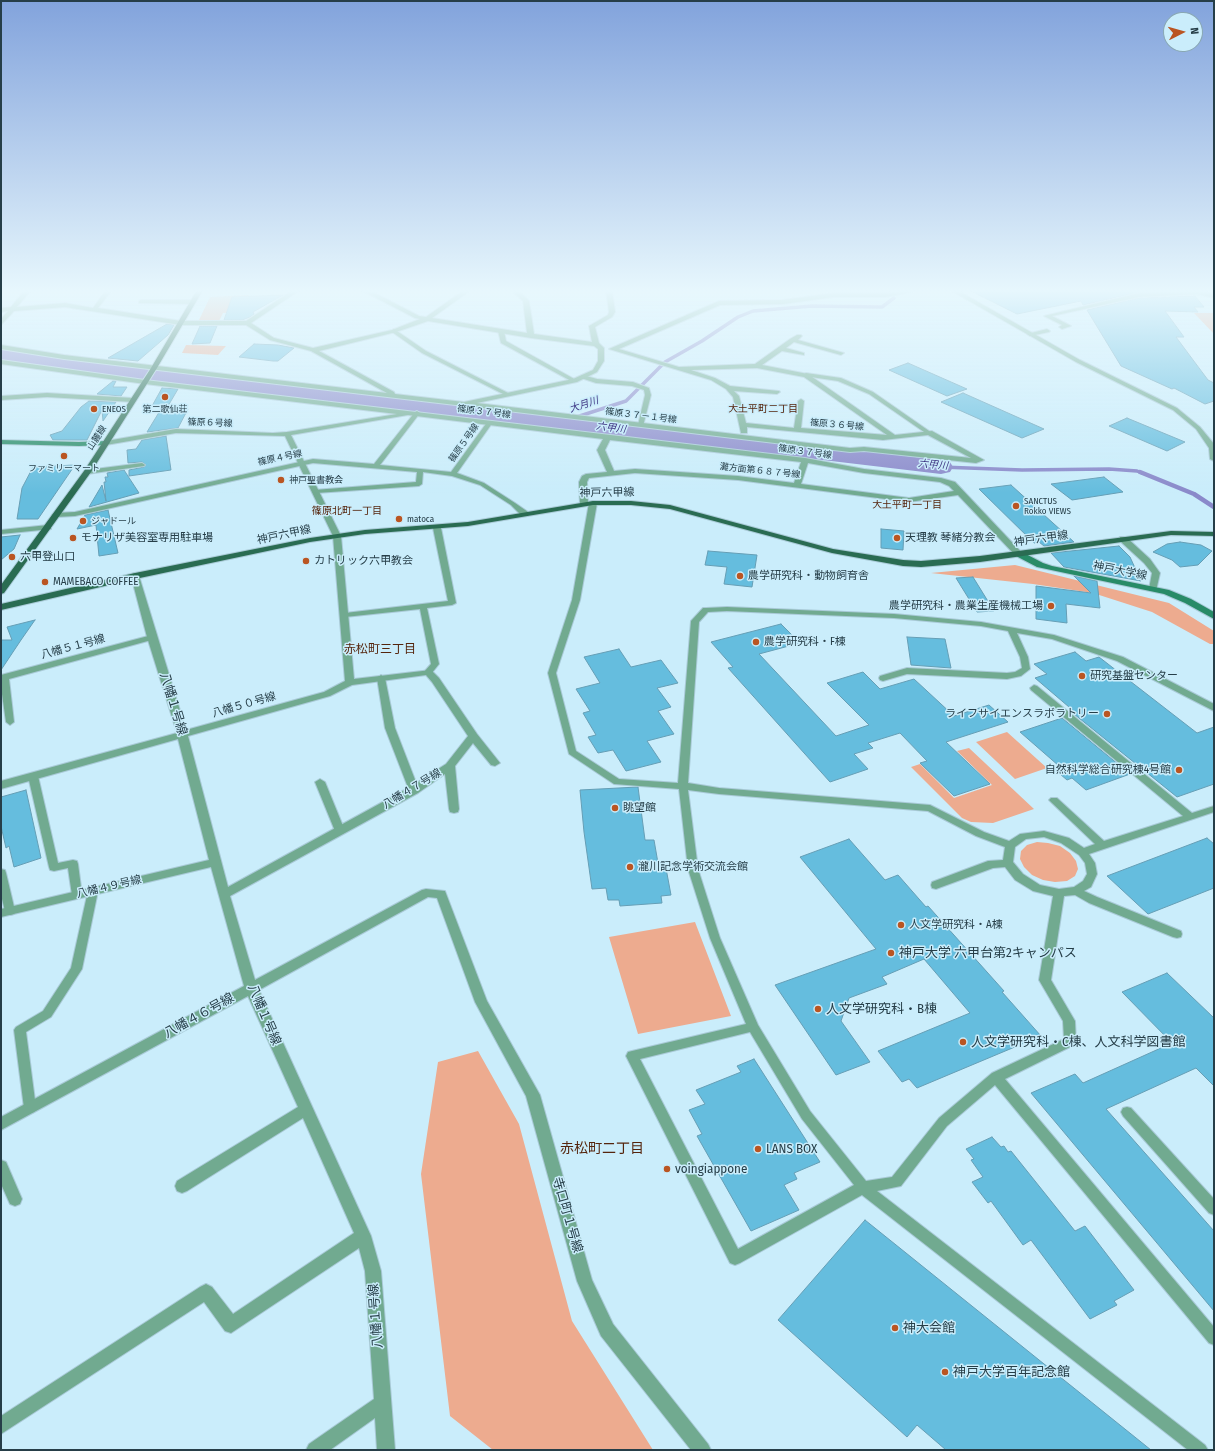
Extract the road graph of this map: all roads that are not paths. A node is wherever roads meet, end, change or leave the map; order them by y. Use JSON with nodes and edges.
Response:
{"nodes":[{"id":1,"x":71,"y":358,"type":"edge"},
{"id":2,"x":160,"y":358,"type":"edge"},
{"id":3,"x":327,"y":358,"type":"edge"},
{"id":4,"x":435,"y":358,"type":"edge"},
{"id":5,"x":532,"y":358,"type":"edge"},
{"id":6,"x":601,"y":358,"type":"edge"},
{"id":7,"x":643,"y":358,"type":"edge"},
{"id":8,"x":768,"y":358,"type":"edge"},
{"id":9,"x":1072,"y":358,"type":"edge"},
{"id":10,"x":1,"y":362,"type":"edge"},
{"id":11,"x":757,"y":366,"type":"junction"},
{"id":12,"x":154,"y":368,"type":"junction"},
{"id":13,"x":677,"y":368,"type":"junction"},
{"id":14,"x":806,"y":375,"type":"junction"},
{"id":15,"x":583,"y":377,"type":"junction"},
{"id":16,"x":575,"y":381,"type":"junction"},
{"id":17,"x":145,"y":382,"type":"junction"},
{"id":18,"x":728,"y":388,"type":"junction"},
{"id":19,"x":776,"y":392,"type":"dead end"},
{"id":20,"x":509,"y":395,"type":"junction"},
{"id":21,"x":397,"y":396,"type":"junction"},
{"id":22,"x":1,"y":398,"type":"edge"},
{"id":23,"x":133,"y":400,"type":"junction"},
{"id":24,"x":801,"y":401,"type":"dead end"},
{"id":25,"x":454,"y":403,"type":"junction"},
{"id":26,"x":464,"y":404,"type":"junction"},
{"id":27,"x":417,"y":413,"type":"junction"},
{"id":28,"x":442,"y":416,"type":"junction"},
{"id":29,"x":490,"y":422,"type":"junction"},
{"id":30,"x":641,"y":425,"type":"junction"},
{"id":31,"x":744,"y":425,"type":"junction"},
{"id":32,"x":797,"y":430,"type":"junction"},
{"id":33,"x":929,"y":433,"type":"junction"},
{"id":34,"x":287,"y":434,"type":"junction"},
{"id":35,"x":608,"y":436,"type":"junction"},
{"id":36,"x":745,"y":437,"type":"junction"},
{"id":37,"x":894,"y":437,"type":"junction"},
{"id":38,"x":1,"y":442,"type":"edge"},
{"id":39,"x":106,"y":443,"type":"junction"},
{"id":40,"x":1214,"y":459,"type":"edge"},
{"id":41,"x":805,"y":460,"type":"junction"},
{"id":42,"x":300,"y":463,"type":"junction"},
{"id":43,"x":142,"y":465,"type":"dead end"},
{"id":44,"x":376,"y":466,"type":"junction"},
{"id":45,"x":420,"y":470,"type":"junction"},
{"id":46,"x":87,"y":472,"type":"junction"},
{"id":47,"x":611,"y":473,"type":"junction"},
{"id":48,"x":453,"y":474,"type":"junction"},
{"id":49,"x":797,"y":485,"type":"junction"},
{"id":50,"x":316,"y":491,"type":"junction"},
{"id":51,"x":960,"y":492,"type":"junction"},
{"id":52,"x":589,"y":503,"type":"junction"},
{"id":53,"x":525,"y":514,"type":"junction"},
{"id":54,"x":56,"y":515,"type":"junction"},
{"id":55,"x":48,"y":526,"type":"junction"},
{"id":56,"x":437,"y":528,"type":"junction"},
{"id":57,"x":1,"y":532,"type":"edge"},
{"id":58,"x":1214,"y":534,"type":"edge"},
{"id":59,"x":337,"y":536,"type":"junction"},
{"id":60,"x":1123,"y":539,"type":"junction"},
{"id":61,"x":1019,"y":554,"type":"junction"},
{"id":62,"x":135,"y":576,"type":"junction"},
{"id":63,"x":1153,"y":589,"type":"junction"},
{"id":64,"x":1,"y":591,"type":"edge"},
{"id":65,"x":423,"y":606,"type":"junction"},
{"id":66,"x":1,"y":607,"type":"edge"},
{"id":67,"x":345,"y":615,"type":"junction"},
{"id":68,"x":1214,"y":616,"type":"edge"},
{"id":69,"x":1011,"y":630,"type":"junction"},
{"id":70,"x":152,"y":637,"type":"junction"},
{"id":71,"x":428,"y":672,"type":"junction"},
{"id":72,"x":2,"y":678,"type":"edge"},
{"id":73,"x":381,"y":678,"type":"junction"},
{"id":74,"x":883,"y":678,"type":"dead end"},
{"id":75,"x":350,"y":682,"type":"junction"},
{"id":76,"x":1034,"y":688,"type":"dead end"},
{"id":77,"x":1214,"y":708,"type":"edge"},
{"id":78,"x":10,"y":722,"type":"dead end"},
{"id":79,"x":182,"y":734,"type":"junction"},
{"id":80,"x":473,"y":736,"type":"junction"},
{"id":81,"x":495,"y":763,"type":"dead end"},
{"id":82,"x":450,"y":766,"type":"junction"},
{"id":83,"x":33,"y":776,"type":"junction"},
{"id":84,"x":320,"y":782,"type":"dead end"},
{"id":85,"x":1,"y":785,"type":"edge"},
{"id":86,"x":683,"y":786,"type":"junction"},
{"id":87,"x":414,"y":790,"type":"junction"},
{"id":88,"x":1054,"y":800,"type":"dead end"},
{"id":89,"x":454,"y":809,"type":"dead end"},
{"id":90,"x":1214,"y":809,"type":"edge"},
{"id":91,"x":1190,"y":816,"type":"junction"},
{"id":92,"x":340,"y":831,"type":"junction"},
{"id":93,"x":1010,"y":844,"type":"junction"},
{"id":94,"x":1102,"y":845,"type":"junction"},
{"id":95,"x":1083,"y":852,"type":"junction"},
{"id":96,"x":216,"y":862,"type":"junction"},
{"id":97,"x":1008,"y":863,"type":"junction"},
{"id":98,"x":1,"y":873,"type":"edge"},
{"id":99,"x":936,"y":885,"type":"dead end"},
{"id":100,"x":1076,"y":890,"type":"junction"},
{"id":101,"x":93,"y":891,"type":"junction"},
{"id":102,"x":1059,"y":893,"type":"junction"},
{"id":103,"x":224,"y":894,"type":"junction"},
{"id":104,"x":441,"y":894,"type":"joint"},
{"id":105,"x":77,"y":895,"type":"junction"},
{"id":106,"x":5,"y":912,"type":"edge"},
{"id":107,"x":1177,"y":934,"type":"dead end"},
{"id":108,"x":251,"y":987,"type":"junction"},
{"id":109,"x":753,"y":1028,"type":"junction"},
{"id":110,"x":996,"y":1077,"type":"junction"},
{"id":111,"x":30,"y":1108,"type":"junction"},
{"id":112,"x":306,"y":1109,"type":"junction"},
{"id":113,"x":1127,"y":1112,"type":"dead end"},
{"id":114,"x":1,"y":1124,"type":"edge"},
{"id":115,"x":1,"y":1167,"type":"edge"},
{"id":116,"x":182,"y":1186,"type":"dead end"},
{"id":117,"x":863,"y":1187,"type":"junction"},
{"id":118,"x":15,"y":1199,"type":"dead end"},
{"id":119,"x":1214,"y":1209,"type":"edge"},
{"id":120,"x":363,"y":1236,"type":"junction"},
{"id":121,"x":1214,"y":1338,"type":"edge"},
{"id":122,"x":383,"y":1402,"type":"junction"},
{"id":123,"x":1,"y":1426,"type":"edge"},
{"id":124,"x":315,"y":1450,"type":"edge"},
{"id":125,"x":386,"y":1450,"type":"edge"},
{"id":126,"x":702,"y":1450,"type":"edge"},
{"id":127,"x":1200,"y":1450,"type":"edge"}],
"edges":[{"from":1,"to":12,"type":"street"},
{"from":2,"to":12,"type":"main road","name":"山麓線"},
{"from":3,"to":21,"type":"street"},
{"from":4,"to":20,"type":"lane"},
{"from":5,"to":16,"type":"lane"},
{"from":6,"to":15,"type":"street"},
{"from":7,"to":13,"type":"street"},
{"from":8,"to":11,"type":"street"},
{"from":9,"to":40,"type":"street"},
{"from":10,"to":17,"type":"street","name":"篠原３７号線"},
{"from":11,"to":13,"type":"street"},
{"from":11,"to":14,"type":"street"},
{"from":12,"to":17,"type":"main road","name":"山麓線"},
{"from":12,"to":21,"type":"street"},
{"from":13,"to":18,"type":"street"},
{"from":14,"to":33,"type":"lane"},
{"from":14,"to":37,"type":"street"},
{"from":15,"to":16,"type":"street"},
{"from":15,"to":30,"type":"lane"},
{"from":16,"to":20,"type":"street"},
{"from":17,"to":23,"type":"main road","name":"山麓線"},
{"from":17,"to":27,"type":"street","name":"篠原３７号線"},
{"from":18,"to":19,"type":"street"},
{"from":18,"to":31,"type":"street"},
{"from":20,"to":26,"type":"street"},
{"from":21,"to":25,"type":"street"},
{"from":22,"to":23,"type":"street"},
{"from":23,"to":39,"type":"main road","name":"山麓線"},
{"from":24,"to":32,"type":"street"},
{"from":25,"to":26,"type":"street","name":"篠原３７－１号線"},
{"from":25,"to":28,"type":"street"},
{"from":26,"to":30,"type":"street","name":"篠原３７－１号線"},
{"from":27,"to":28,"type":"street","name":"篠原３７号線"},
{"from":27,"to":34,"type":"street","name":"篠原６号線"},
{"from":27,"to":44,"type":"lane"},
{"from":28,"to":29,"type":"street","name":"篠原３７号線"},
{"from":29,"to":35,"type":"street","name":"篠原３７号線"},
{"from":29,"to":48,"type":"lane","name":"篠原５号線"},
{"from":30,"to":36,"type":"street","name":"篠原３７－１号線"},
{"from":31,"to":32,"type":"street","name":"篠原３６号線"},
{"from":31,"to":36,"type":"street"},
{"from":32,"to":37,"type":"street","name":"篠原３６号線"},
{"from":33,"to":36,"type":"street","name":"篠原３７－１号線"},
{"from":33,"to":37,"type":"street","name":"篠原３６号線"},
{"from":34,"to":39,"type":"street","name":"篠原６号線"},
{"from":34,"to":42,"type":"street"},
{"from":35,"to":41,"type":"street","name":"篠原３７号線"},
{"from":35,"to":47,"type":"street"},
{"from":38,"to":39,"type":"street","name":"篠原６号線"},
{"from":39,"to":46,"type":"main road","name":"山麓線"},
{"from":41,"to":49,"type":"street"},
{"from":41,"to":51,"type":"street","name":"篠原３７号線"},
{"from":42,"to":44,"type":"lane","name":"篠原４号線"},
{"from":42,"to":50,"type":"street"},
{"from":42,"to":54,"type":"lane","name":"篠原４号線"},
{"from":43,"to":46,"type":"lane"},
{"from":44,"to":45,"type":"lane","name":"篠原４号線"},
{"from":45,"to":48,"type":"lane","name":"篠原４号線"},
{"from":45,"to":50,"type":"lane"},
{"from":46,"to":54,"type":"main road","name":"山麓線"},
{"from":47,"to":49,"type":"street","name":"灘方面第６８７号線"},
{"from":47,"to":52,"type":"street","name":"灘方面第６８７号線"},
{"from":48,"to":53,"type":"lane","name":"篠原４号線"},
{"from":49,"to":51,"type":"street","name":"灘方面第６８７号線"},
{"from":50,"to":59,"type":"street"},
{"from":51,"to":61,"type":"street","name":"篠原３７号線"},
{"from":52,"to":53,"type":"main road","name":"神戸六甲線"},
{"from":52,"to":61,"type":"main road","name":"神戸六甲線"},
{"from":52,"to":86,"type":"lane"},
{"from":53,"to":56,"type":"main road","name":"神戸六甲線"},
{"from":54,"to":55,"type":"main road","name":"山麓線"},
{"from":55,"to":57,"type":"street"},
{"from":55,"to":64,"type":"main road","name":"山麓線"},
{"from":56,"to":59,"type":"main road","name":"神戸六甲線"},
{"from":56,"to":65,"type":"lane"},
{"from":58,"to":60,"type":"main road","name":"神戸六甲線"},
{"from":59,"to":62,"type":"main road","name":"神戸六甲線"},
{"from":59,"to":67,"type":"street"},
{"from":60,"to":61,"type":"main road","name":"神戸六甲線"},
{"from":60,"to":63,"type":"lane"},
{"from":61,"to":63,"type":"street","name":"神戸大学線"},
{"from":62,"to":66,"type":"main road","name":"神戸六甲線"},
{"from":62,"to":70,"type":"street","name":"八幡１号線"},
{"from":63,"to":68,"type":"street","name":"神戸大学線"},
{"from":65,"to":67,"type":"lane"},
{"from":65,"to":71,"type":"lane"},
{"from":67,"to":75,"type":"street"},
{"from":69,"to":74,"type":"lane"},
{"from":69,"to":77,"type":"lane"},
{"from":69,"to":86,"type":"lane"},
{"from":70,"to":72,"type":"lane","name":"八幡５１号線"},
{"from":70,"to":79,"type":"street","name":"八幡１号線"},
{"from":71,"to":73,"type":"street"},
{"from":71,"to":80,"type":"street"},
{"from":72,"to":78,"type":"lane"},
{"from":73,"to":75,"type":"street"},
{"from":73,"to":87,"type":"lane"},
{"from":75,"to":79,"type":"street","name":"八幡５０号線"},
{"from":76,"to":91,"type":"lane"},
{"from":79,"to":83,"type":"street","name":"八幡５０号線"},
{"from":79,"to":96,"type":"street","name":"八幡１号線"},
{"from":80,"to":81,"type":"street"},
{"from":80,"to":82,"type":"street","name":"八幡４７号線"},
{"from":82,"to":87,"type":"street","name":"八幡４７号線"},
{"from":82,"to":89,"type":"street"},
{"from":83,"to":85,"type":"street","name":"八幡５０号線"},
{"from":83,"to":105,"type":"lane"},
{"from":84,"to":92,"type":"lane"},
{"from":86,"to":93,"type":"lane"},
{"from":86,"to":109,"type":"lane"},
{"from":87,"to":92,"type":"street","name":"八幡４７号線"},
{"from":88,"to":94,"type":"lane"},
{"from":90,"to":91,"type":"lane"},
{"from":91,"to":94,"type":"lane"},
{"from":92,"to":103,"type":"street","name":"八幡４７号線"},
{"from":93,"to":95,"type":"lane"},
{"from":93,"to":97,"type":"lane"},
{"from":94,"to":95,"type":"lane"},
{"from":95,"to":100,"type":"lane"},
{"from":96,"to":101,"type":"street","name":"八幡４９号線"},
{"from":96,"to":103,"type":"street","name":"八幡１号線"},
{"from":97,"to":99,"type":"lane"},
{"from":97,"to":102,"type":"lane"},
{"from":98,"to":106,"type":"lane"},
{"from":100,"to":102,"type":"lane"},
{"from":100,"to":107,"type":"lane"},
{"from":101,"to":105,"type":"street","name":"八幡４９号線"},
{"from":101,"to":111,"type":"lane"},
{"from":102,"to":110,"type":"lane"},
{"from":103,"to":108,"type":"street","name":"八幡１号線"},
{"from":104,"to":108,"type":"street","name":"八幡４６号線"},
{"from":104,"to":126,"type":"street","name":"寺口町１号線"},
{"from":105,"to":106,"type":"street","name":"八幡４９号線"},
{"from":108,"to":111,"type":"street","name":"八幡４６号線"},
{"from":108,"to":112,"type":"street","name":"八幡１号線"},
{"from":109,"to":117,"type":"lane"},
{"from":109,"to":117,"type":"lane"},
{"from":110,"to":117,"type":"lane"},
{"from":110,"to":121,"type":"lane"},
{"from":111,"to":114,"type":"street","name":"八幡４６号線"},
{"from":112,"to":116,"type":"street"},
{"from":112,"to":120,"type":"street","name":"八幡１号線"},
{"from":113,"to":119,"type":"lane"},
{"from":115,"to":118,"type":"street"},
{"from":117,"to":127,"type":"lane"},
{"from":120,"to":122,"type":"street","name":"八幡１号線"},
{"from":120,"to":123,"type":"street"},
{"from":122,"to":124,"type":"street"},
{"from":122,"to":125,"type":"street","name":"八幡１号線"}]}
